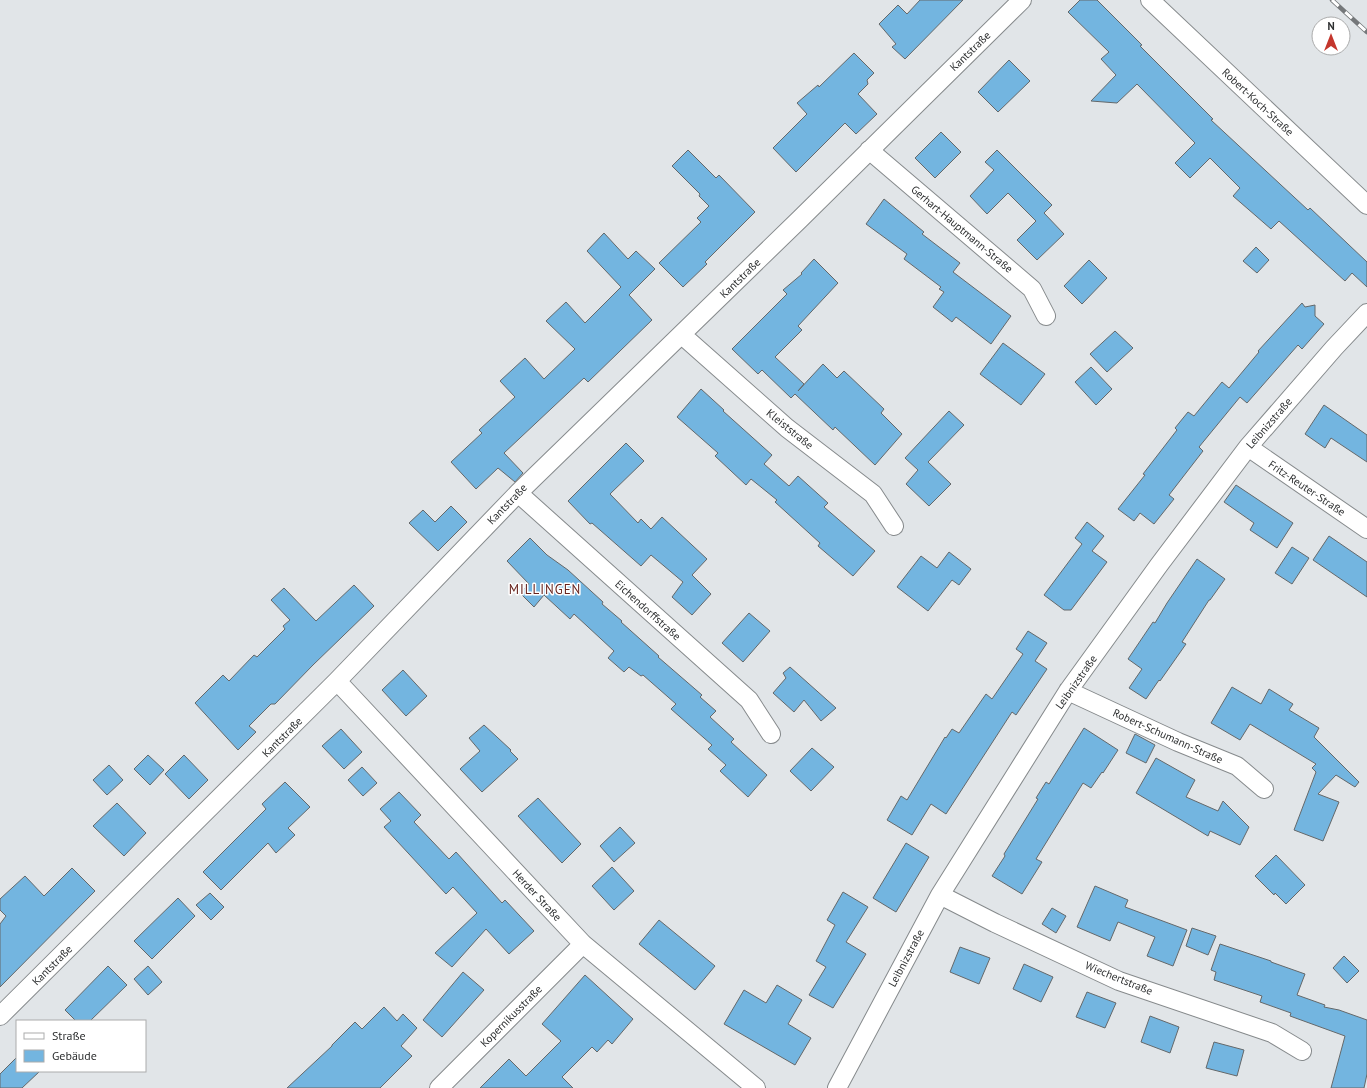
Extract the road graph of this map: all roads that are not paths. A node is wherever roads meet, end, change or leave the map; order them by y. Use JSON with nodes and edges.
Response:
{"nodes":[{"id":1,"x":1022,"y":0,"type":"edge"},
{"id":2,"x":1150,"y":0,"type":"edge"},
{"id":3,"x":869,"y":150,"type":"junction"},
{"id":4,"x":1367,"y":205,"type":"edge"},
{"id":5,"x":1367,"y":313,"type":"edge"},
{"id":6,"x":1046,"y":316,"type":"dead end"},
{"id":7,"x":682,"y":335,"type":"junction"},
{"id":8,"x":1248,"y":447,"type":"junction"},
{"id":9,"x":518,"y":493,"type":"junction"},
{"id":10,"x":894,"y":526,"type":"dead end"},
{"id":11,"x":1367,"y":529,"type":"edge"},
{"id":12,"x":337,"y":682,"type":"junction"},
{"id":13,"x":1068,"y":691,"type":"junction"},
{"id":14,"x":771,"y":734,"type":"dead end"},
{"id":15,"x":1264,"y":789,"type":"dead end"},
{"id":16,"x":940,"y":895,"type":"junction"},
{"id":17,"x":583,"y":944,"type":"junction"},
{"id":18,"x":0,"y":1016,"type":"edge"},
{"id":19,"x":1302,"y":1051,"type":"dead end"},
{"id":20,"x":439,"y":1088,"type":"edge"},
{"id":21,"x":756,"y":1088,"type":"edge"},
{"id":22,"x":837,"y":1088,"type":"edge"}],
"edges":[{"from":1,"to":3,"type":"street","name":"Kantstraße"},
{"from":2,"to":4,"type":"street","name":"Robert-Koch-Straße"},
{"from":3,"to":6,"type":"street","name":"Gerhart-Hauptmann-Straße"},
{"from":3,"to":7,"type":"street","name":"Kantstraße"},
{"from":5,"to":8,"type":"street","name":"Leibnizstraße"},
{"from":7,"to":9,"type":"street","name":"Kantstraße"},
{"from":7,"to":10,"type":"street","name":"Kleiststraße"},
{"from":8,"to":11,"type":"street","name":"Fritz-Reuter-Straße"},
{"from":8,"to":13,"type":"street","name":"Leibnizstraße"},
{"from":9,"to":12,"type":"street","name":"Kantstraße"},
{"from":9,"to":14,"type":"street","name":"Eichendorffstraße"},
{"from":12,"to":17,"type":"street","name":"Herder Straße"},
{"from":12,"to":18,"type":"street","name":"Kantstraße"},
{"from":13,"to":15,"type":"street","name":"Robert-Schumann-Straße"},
{"from":13,"to":16,"type":"street","name":"Leibnizstraße"},
{"from":16,"to":19,"type":"street","name":"Wiechertstraße"},
{"from":16,"to":22,"type":"street","name":"Leibnizstraße"},
{"from":17,"to":20,"type":"street","name":"Kopernikusstraße"},
{"from":17,"to":21,"type":"street","name":"Herder Straße"}]}
